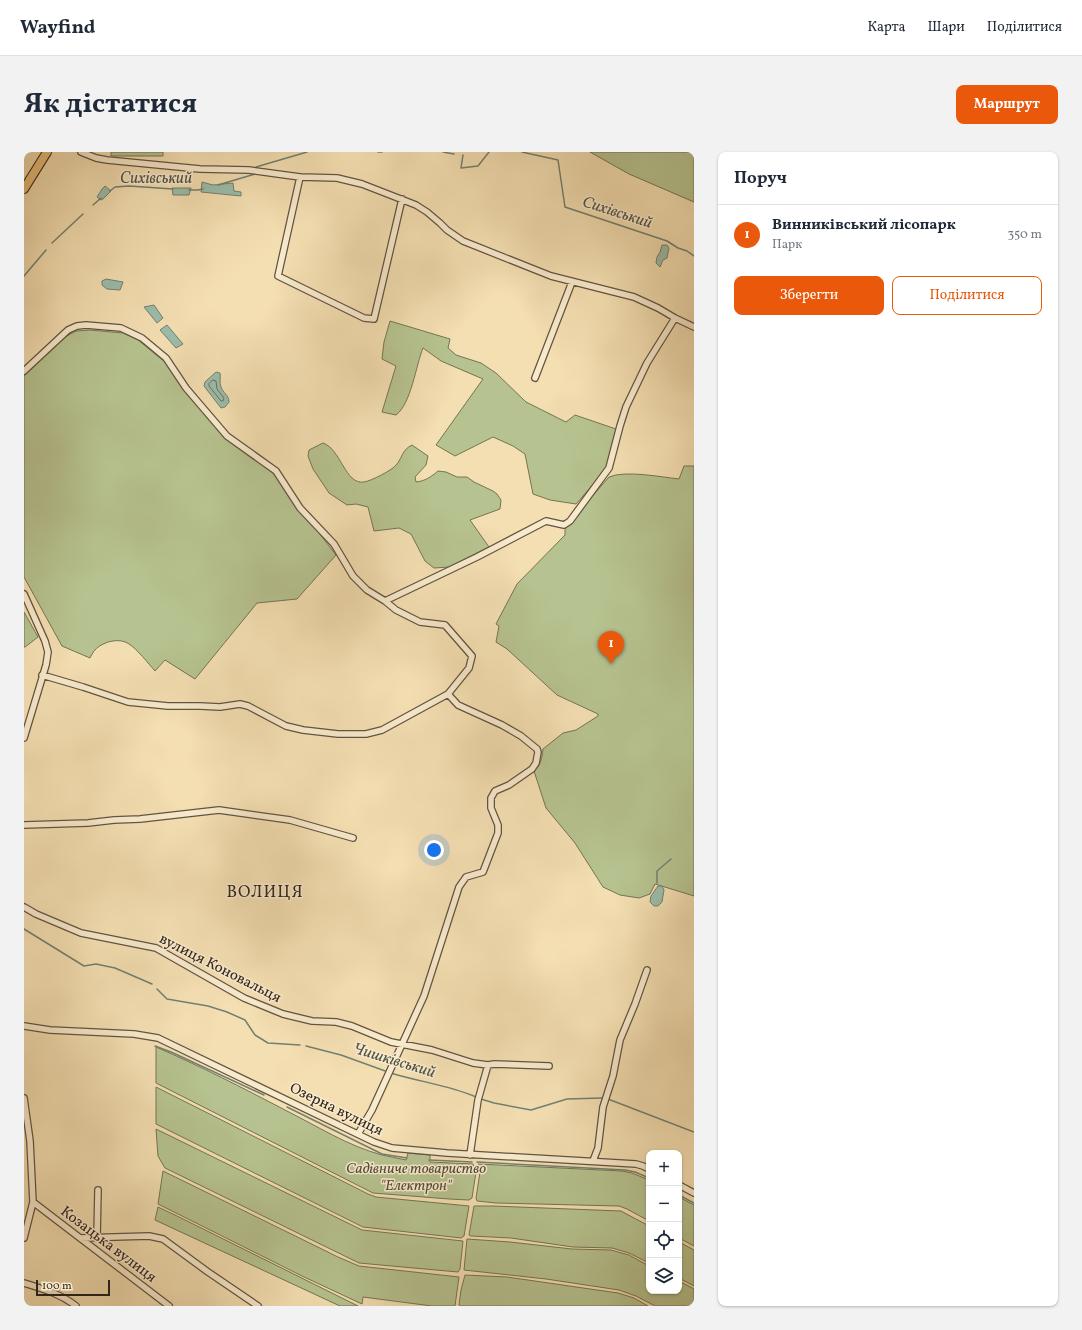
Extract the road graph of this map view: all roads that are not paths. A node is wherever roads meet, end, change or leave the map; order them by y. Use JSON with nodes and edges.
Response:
{"nodes":[{"id":1,"x":47,"y":152,"type":"edge"},
{"id":2,"x":81,"y":152,"type":"edge"},
{"id":3,"x":300,"y":177,"type":"junction"},
{"id":4,"x":24,"y":189,"type":"edge"},
{"id":5,"x":402,"y":199,"type":"junction"},
{"id":6,"x":572,"y":282,"type":"junction"},
{"id":7,"x":675,"y":318,"type":"junction"},
{"id":8,"x":694,"y":326,"type":"edge"},
{"id":9,"x":24,"y":370,"type":"edge"},
{"id":10,"x":535,"y":378,"type":"dead end"},
{"id":11,"x":24,"y":594,"type":"edge"},
{"id":12,"x":386,"y":601,"type":"junction"},
{"id":13,"x":42,"y":675,"type":"junction"},
{"id":14,"x":448,"y":694,"type":"junction"},
{"id":15,"x":24,"y":738,"type":"edge"},
{"id":16,"x":24,"y":825,"type":"edge"},
{"id":17,"x":353,"y":838,"type":"dead end"},
{"id":18,"x":24,"y":907,"type":"edge"},
{"id":19,"x":647,"y":970,"type":"dead end"},
{"id":20,"x":24,"y":1026,"type":"edge"},
{"id":21,"x":403,"y":1044,"type":"junction"},
{"id":22,"x":488,"y":1065,"type":"junction"},
{"id":23,"x":549,"y":1066,"type":"dead end"},
{"id":24,"x":24,"y":1098,"type":"edge"},
{"id":25,"x":358,"y":1134,"type":"junction"},
{"id":26,"x":470,"y":1155,"type":"junction"},
{"id":27,"x":593,"y":1161,"type":"junction"},
{"id":28,"x":646,"y":1168,"type":"edge"},
{"id":29,"x":681,"y":1186,"type":"edge"},
{"id":30,"x":98,"y":1190,"type":"dead end"},
{"id":31,"x":694,"y":1193,"type":"edge"},
{"id":32,"x":33,"y":1202,"type":"junction"},
{"id":33,"x":98,"y":1237,"type":"junction"},
{"id":34,"x":24,"y":1238,"type":"edge"},
{"id":35,"x":80,"y":1238,"type":"junction"},
{"id":36,"x":24,"y":1283,"type":"edge"},
{"id":37,"x":67,"y":1299,"type":"junction"},
{"id":38,"x":64,"y":1306,"type":"edge"},
{"id":39,"x":76,"y":1306,"type":"edge"},
{"id":40,"x":169,"y":1306,"type":"edge"},
{"id":41,"x":258,"y":1306,"type":"edge"}],
"edges":[{"from":1,"to":4,"type":"highway"},
{"from":2,"to":3,"type":"street"},
{"from":3,"to":5,"type":"street"},
{"from":3,"to":5,"type":"street"},
{"from":5,"to":6,"type":"street"},
{"from":6,"to":7,"type":"street"},
{"from":6,"to":10,"type":"street"},
{"from":7,"to":8,"type":"street"},
{"from":7,"to":12,"type":"street"},
{"from":9,"to":12,"type":"street"},
{"from":11,"to":13,"type":"street"},
{"from":12,"to":14,"type":"street"},
{"from":13,"to":14,"type":"street"},
{"from":13,"to":15,"type":"street"},
{"from":14,"to":21,"type":"street"},
{"from":16,"to":17,"type":"street"},
{"from":18,"to":21,"type":"street","name":"вулиця Коновальця"},
{"from":19,"to":27,"type":"street"},
{"from":20,"to":25,"type":"street","name":"Озерна вулиця"},
{"from":21,"to":22,"type":"street","name":"вулиця Коновальця"},
{"from":21,"to":25,"type":"street"},
{"from":22,"to":23,"type":"street","name":"вулиця Коновальця"},
{"from":22,"to":26,"type":"street"},
{"from":24,"to":32,"type":"street"},
{"from":25,"to":26,"type":"street","name":"Озерна вулиця"},
{"from":26,"to":27,"type":"street","name":"Озерна вулиця"},
{"from":27,"to":28,"type":"street","name":"Озерна вулиця"},
{"from":29,"to":31,"type":"street"},
{"from":30,"to":33,"type":"street"},
{"from":32,"to":34,"type":"street"},
{"from":32,"to":35,"type":"street","name":"Козацька вулиця"},
{"from":33,"to":35,"type":"street"},
{"from":33,"to":41,"type":"street"},
{"from":35,"to":40,"type":"street","name":"Козацька вулиця"},
{"from":36,"to":37,"type":"street"},
{"from":37,"to":38,"type":"street"},
{"from":37,"to":39,"type":"street"}]}
